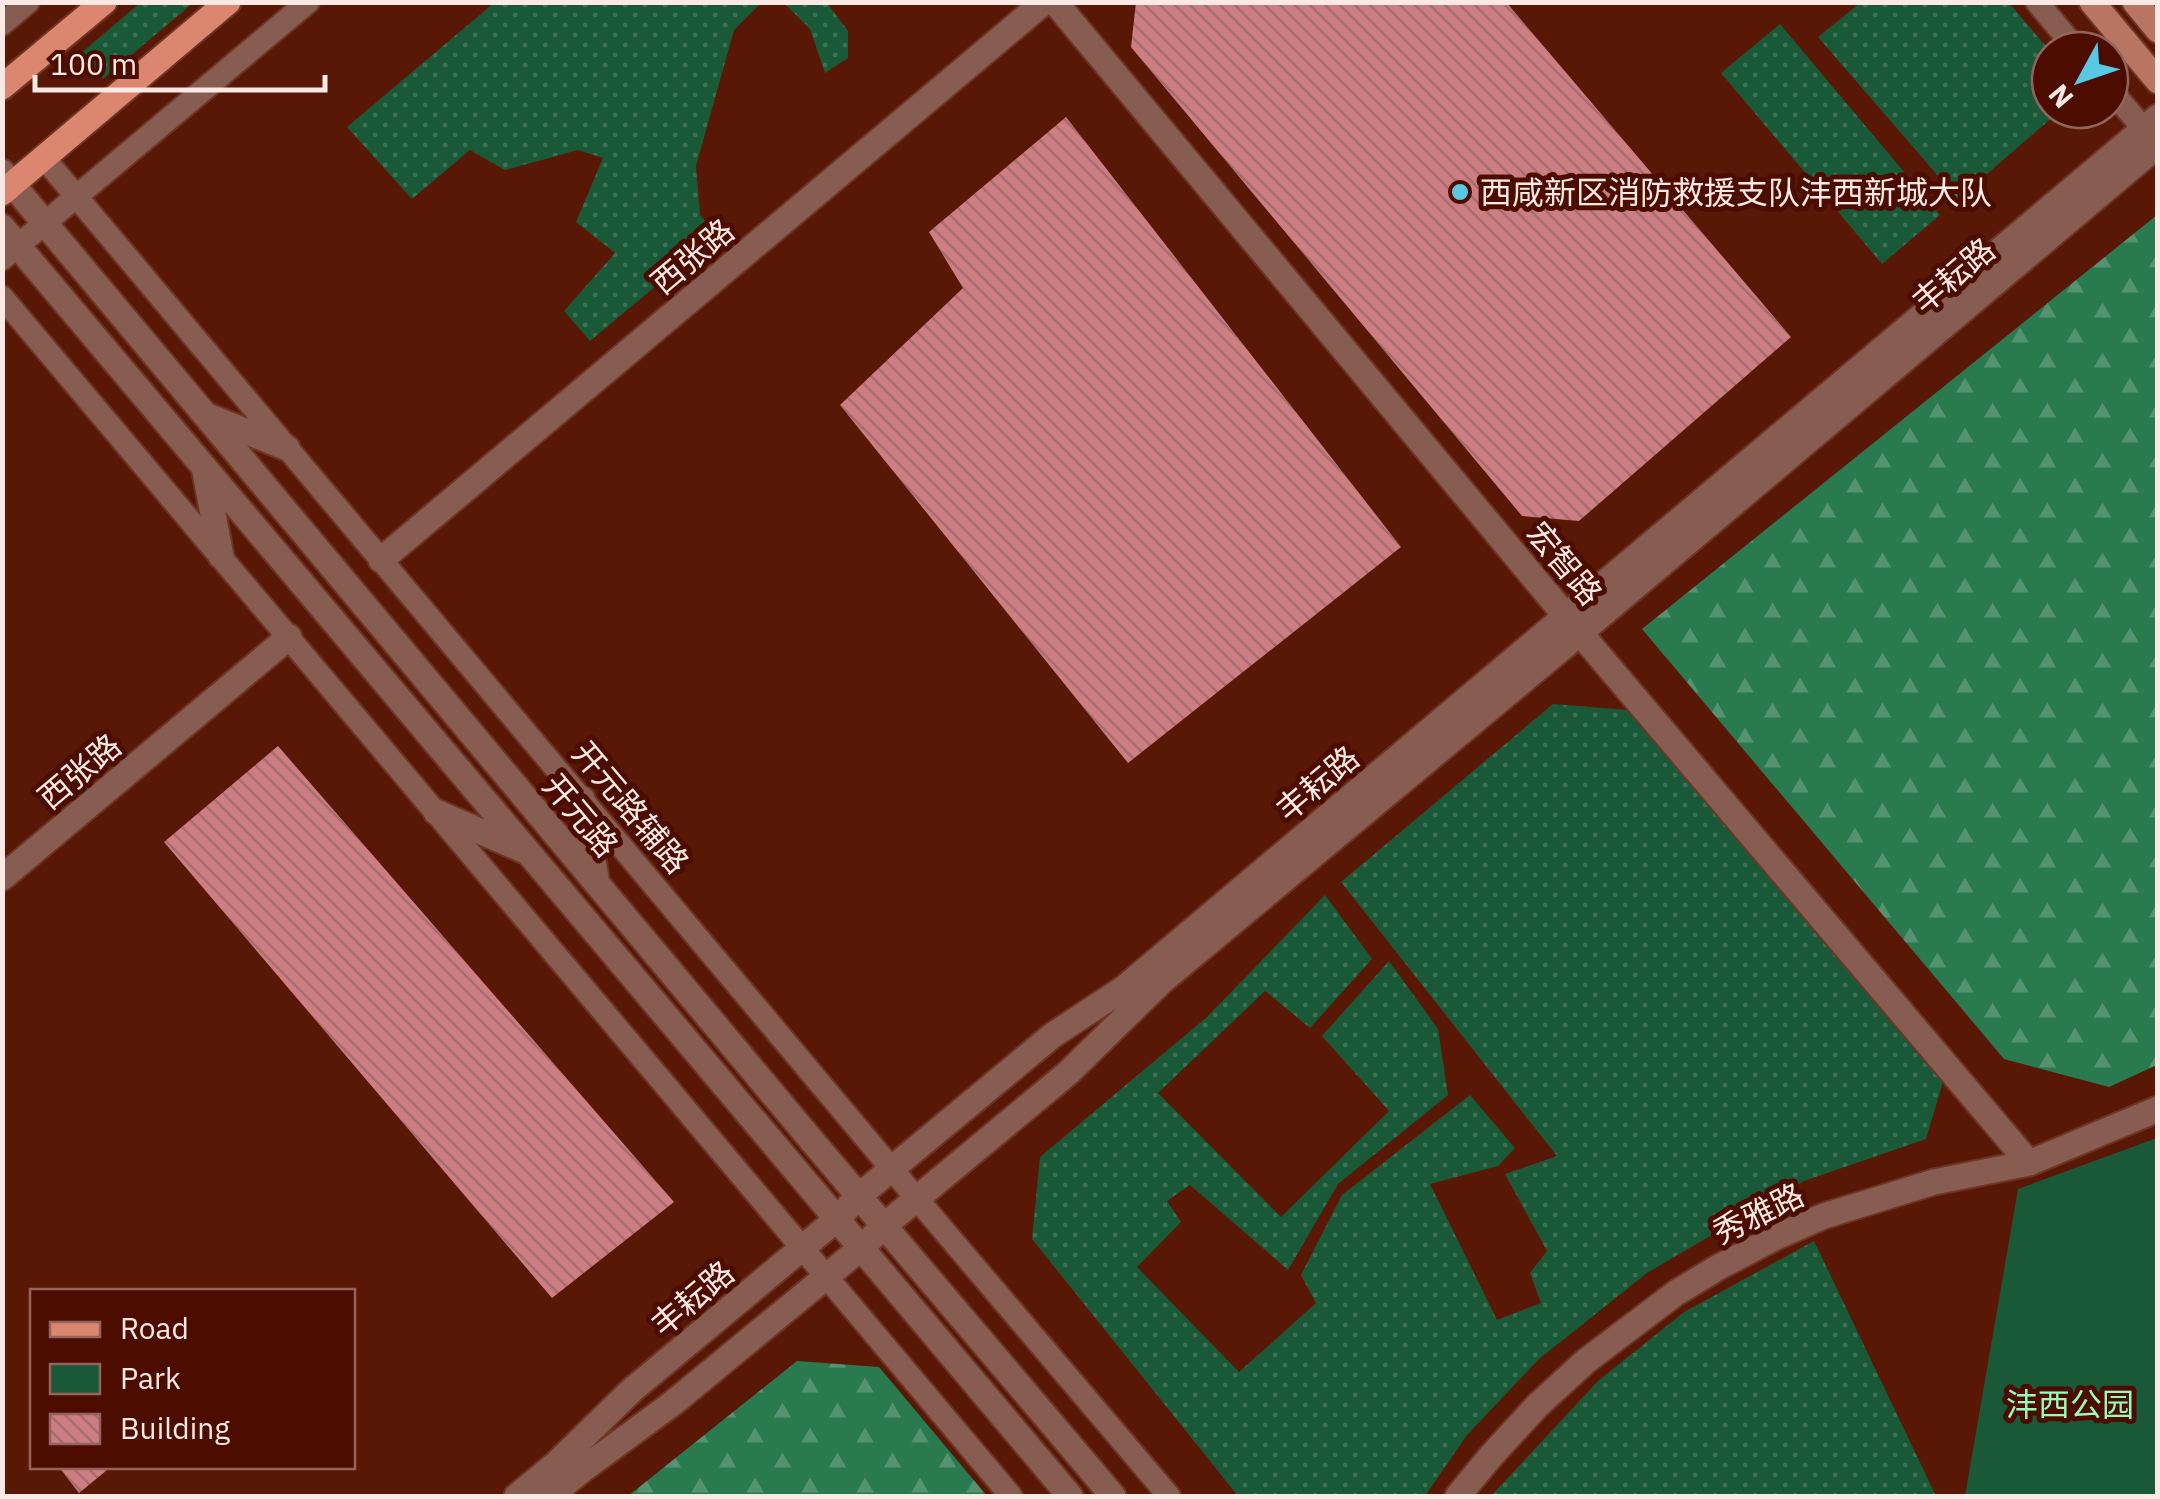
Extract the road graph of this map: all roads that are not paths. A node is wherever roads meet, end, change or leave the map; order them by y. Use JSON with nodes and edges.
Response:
{"nodes":[{"id":1,"x":28,"y":2,"type":"edge"},
{"id":2,"x":104,"y":2,"type":"edge"},
{"id":3,"x":228,"y":2,"type":"edge"},
{"id":4,"x":308,"y":2,"type":"edge"},
{"id":5,"x":1044,"y":2,"type":"edge"},
{"id":6,"x":1055,"y":2,"type":"edge"},
{"id":7,"x":2037,"y":2,"type":"edge"},
{"id":8,"x":2092,"y":2,"type":"edge"},
{"id":9,"x":2134,"y":2,"type":"edge"},
{"id":10,"x":2,"y":24,"type":"edge"},
{"id":11,"x":2060,"y":30,"type":"edge"},
{"id":12,"x":2158,"y":30,"type":"edge"},
{"id":13,"x":2158,"y":81,"type":"edge"},
{"id":14,"x":2,"y":87,"type":"edge"},
{"id":15,"x":2130,"y":110,"type":"edge"},
{"id":16,"x":2155,"y":136,"type":"edge"},
{"id":17,"x":44,"y":158,"type":"junction"},
{"id":18,"x":6,"y":183,"type":"edge"},
{"id":19,"x":76,"y":197,"type":"junction"},
{"id":20,"x":44,"y":224,"type":"junction"},
{"id":21,"x":8,"y":244,"type":"edge"},
{"id":22,"x":2,"y":297,"type":"edge"},
{"id":23,"x":203,"y":414,"type":"junction"},
{"id":24,"x":287,"y":448,"type":"junction"},
{"id":25,"x":204,"y":467,"type":"junction"},
{"id":26,"x":221,"y":556,"type":"junction"},
{"id":27,"x":381,"y":560,"type":"junction"},
{"id":28,"x":1573,"y":624,"type":"junction"},
{"id":29,"x":289,"y":637,"type":"junction"},
{"id":30,"x":582,"y":799,"type":"junction"},
{"id":31,"x":436,"y":812,"type":"junction"},
{"id":32,"x":528,"y":852,"type":"junction"},
{"id":33,"x":2,"y":878,"type":"edge"},
{"id":34,"x":596,"y":883,"type":"junction"},
{"id":35,"x":2158,"y":1109,"type":"edge"},
{"id":36,"x":2029,"y":1163,"type":"junction"},
{"id":37,"x":892,"y":1169,"type":"junction"},
{"id":38,"x":858,"y":1196,"type":"junction"},
{"id":39,"x":916,"y":1199,"type":"junction"},
{"id":40,"x":837,"y":1219,"type":"junction"},
{"id":41,"x":884,"y":1225,"type":"junction"},
{"id":42,"x":802,"y":1248,"type":"junction"},
{"id":43,"x":861,"y":1248,"type":"junction"},
{"id":44,"x":826,"y":1277,"type":"junction"},
{"id":45,"x":517,"y":1496,"type":"edge"},
{"id":46,"x":550,"y":1496,"type":"edge"},
{"id":47,"x":1011,"y":1496,"type":"edge"},
{"id":48,"x":1070,"y":1496,"type":"edge"},
{"id":49,"x":1113,"y":1496,"type":"edge"},
{"id":50,"x":1170,"y":1496,"type":"edge"},
{"id":51,"x":1458,"y":1496,"type":"edge"}],
"edges":[{"from":1,"to":10,"type":"street"},
{"from":2,"to":14,"type":"main road"},
{"from":3,"to":17,"type":"main road"},
{"from":4,"to":19,"type":"street"},
{"from":5,"to":27,"type":"street","name":"西张路"},
{"from":6,"to":28,"type":"street","name":"宏智路"},
{"from":7,"to":11,"type":"street"},
{"from":8,"to":13,"type":"main road"},
{"from":9,"to":12,"type":"main road"},
{"from":15,"to":16,"type":"street"},
{"from":16,"to":28,"type":"street","name":"丰耘路"},
{"from":17,"to":18,"type":"main road"},
{"from":17,"to":19,"type":"street","name":"开元路辅路"},
{"from":18,"to":20,"type":"street","name":"开元路"},
{"from":19,"to":20,"type":"street"},
{"from":19,"to":24,"type":"street","name":"开元路辅路"},
{"from":20,"to":21,"type":"street"},
{"from":20,"to":23,"type":"street","name":"开元路"},
{"from":21,"to":25,"type":"street","name":"开元路"},
{"from":22,"to":26,"type":"street"},
{"from":23,"to":24,"type":"street"},
{"from":23,"to":34,"type":"street","name":"开元路"},
{"from":24,"to":27,"type":"street","name":"开元路辅路"},
{"from":25,"to":26,"type":"street"},
{"from":25,"to":32,"type":"street","name":"开元路"},
{"from":26,"to":29,"type":"street"},
{"from":27,"to":30,"type":"street","name":"开元路辅路"},
{"from":28,"to":36,"type":"street","name":"宏智路"},
{"from":28,"to":37,"type":"street","name":"丰耘路"},
{"from":28,"to":39,"type":"street","name":"丰耘路"},
{"from":29,"to":31,"type":"street"},
{"from":29,"to":33,"type":"street","name":"西张路"},
{"from":30,"to":34,"type":"street"},
{"from":30,"to":37,"type":"street","name":"开元路辅路"},
{"from":31,"to":32,"type":"street"},
{"from":31,"to":42,"type":"street"},
{"from":32,"to":40,"type":"street","name":"开元路"},
{"from":34,"to":38,"type":"street","name":"开元路"},
{"from":35,"to":36,"type":"street","name":"秀雅路"},
{"from":36,"to":51,"type":"street","name":"秀雅路"},
{"from":37,"to":38,"type":"street","name":"丰耘路"},
{"from":37,"to":39,"type":"street","name":"开元路辅路"},
{"from":38,"to":40,"type":"street","name":"丰耘路"},
{"from":38,"to":41,"type":"street","name":"开元路"},
{"from":39,"to":41,"type":"street","name":"丰耘路"},
{"from":39,"to":50,"type":"street","name":"开元路辅路"},
{"from":40,"to":42,"type":"street","name":"丰耘路"},
{"from":40,"to":43,"type":"street","name":"开元路"},
{"from":41,"to":43,"type":"street","name":"丰耘路"},
{"from":41,"to":49,"type":"street","name":"开元路"},
{"from":42,"to":44,"type":"street"},
{"from":42,"to":45,"type":"street","name":"丰耘路"},
{"from":43,"to":44,"type":"street","name":"丰耘路"},
{"from":43,"to":48,"type":"street","name":"开元路"},
{"from":44,"to":46,"type":"street","name":"丰耘路"},
{"from":44,"to":47,"type":"street"}]}
